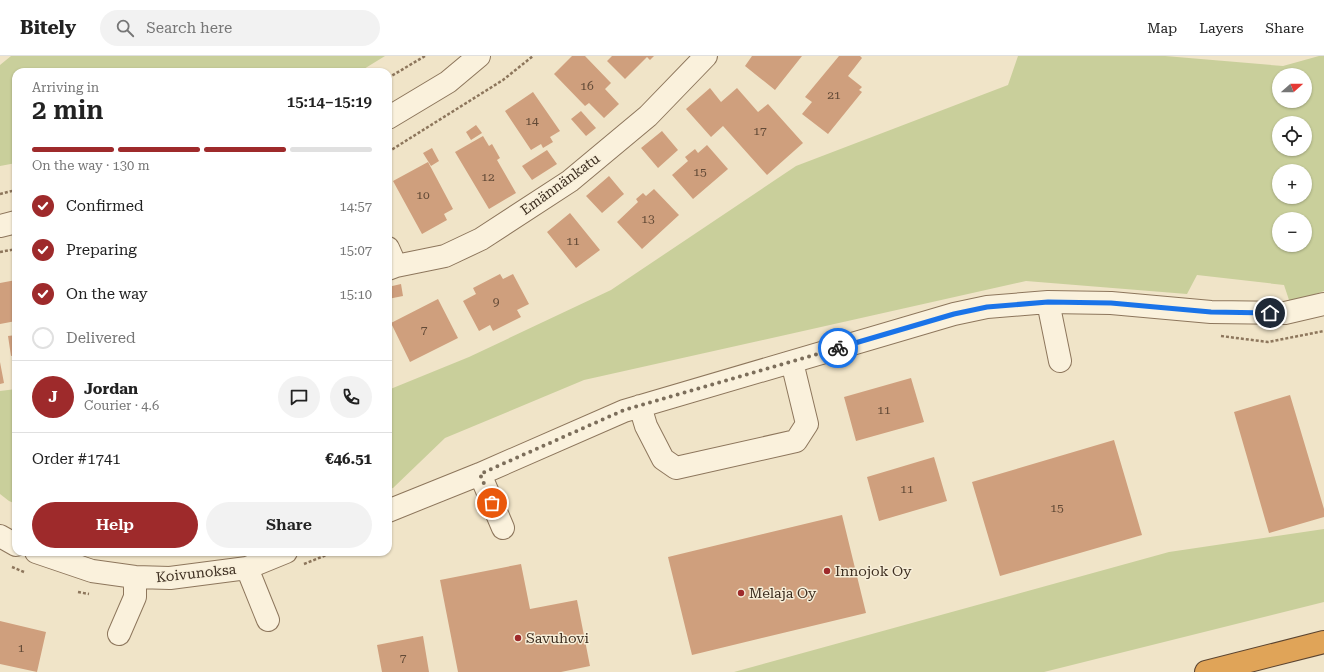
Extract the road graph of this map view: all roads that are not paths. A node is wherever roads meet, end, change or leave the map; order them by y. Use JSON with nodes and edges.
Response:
{"nodes":[{"id":1,"x":479,"y":56,"type":"edge"},
{"id":2,"x":706,"y":56,"type":"edge"},
{"id":3,"x":392,"y":116,"type":"edge"},
{"id":4,"x":12,"y":223,"type":"edge"},
{"id":5,"x":0,"y":226,"type":"edge"},
{"id":6,"x":392,"y":261,"type":"edge"},
{"id":7,"x":1048,"y":302,"type":"junction"},
{"id":8,"x":1324,"y":304,"type":"edge"},
{"id":9,"x":1060,"y":361,"type":"dead end"},
{"id":10,"x":792,"y":362,"type":"junction"},
{"id":11,"x":640,"y":406,"type":"junction"},
{"id":12,"x":480,"y":474,"type":"junction"},
{"id":13,"x":392,"y":509,"type":"edge"},
{"id":14,"x":503,"y":528,"type":"dead end"},
{"id":15,"x":0,"y":536,"type":"edge"},
{"id":16,"x":12,"y":543,"type":"edge"},
{"id":17,"x":48,"y":556,"type":"edge"},
{"id":18,"x":276,"y":556,"type":"edge"},
{"id":19,"x":247,"y":568,"type":"junction"},
{"id":20,"x":135,"y":577,"type":"junction"},
{"id":21,"x":268,"y":620,"type":"dead end"},
{"id":22,"x":119,"y":634,"type":"dead end"},
{"id":23,"x":1324,"y":642,"type":"edge"},
{"id":24,"x":1206,"y":672,"type":"edge"}],
"edges":[{"from":1,"to":3,"type":"street"},
{"from":2,"to":6,"type":"street","name":"Emännänkatu"},
{"from":4,"to":5,"type":"street"},
{"from":7,"to":8,"type":"street"},
{"from":7,"to":9,"type":"street"},
{"from":7,"to":10,"type":"street"},
{"from":10,"to":11,"type":"street"},
{"from":10,"to":11,"type":"street"},
{"from":11,"to":12,"type":"street"},
{"from":12,"to":13,"type":"street"},
{"from":12,"to":14,"type":"street"},
{"from":15,"to":16,"type":"street"},
{"from":17,"to":20,"type":"street","name":"Koivunoksa"},
{"from":18,"to":19,"type":"street","name":"Koivunoksa"},
{"from":19,"to":20,"type":"street","name":"Koivunoksa"},
{"from":19,"to":21,"type":"street"},
{"from":20,"to":22,"type":"street"},
{"from":23,"to":24,"type":"highway"}]}
